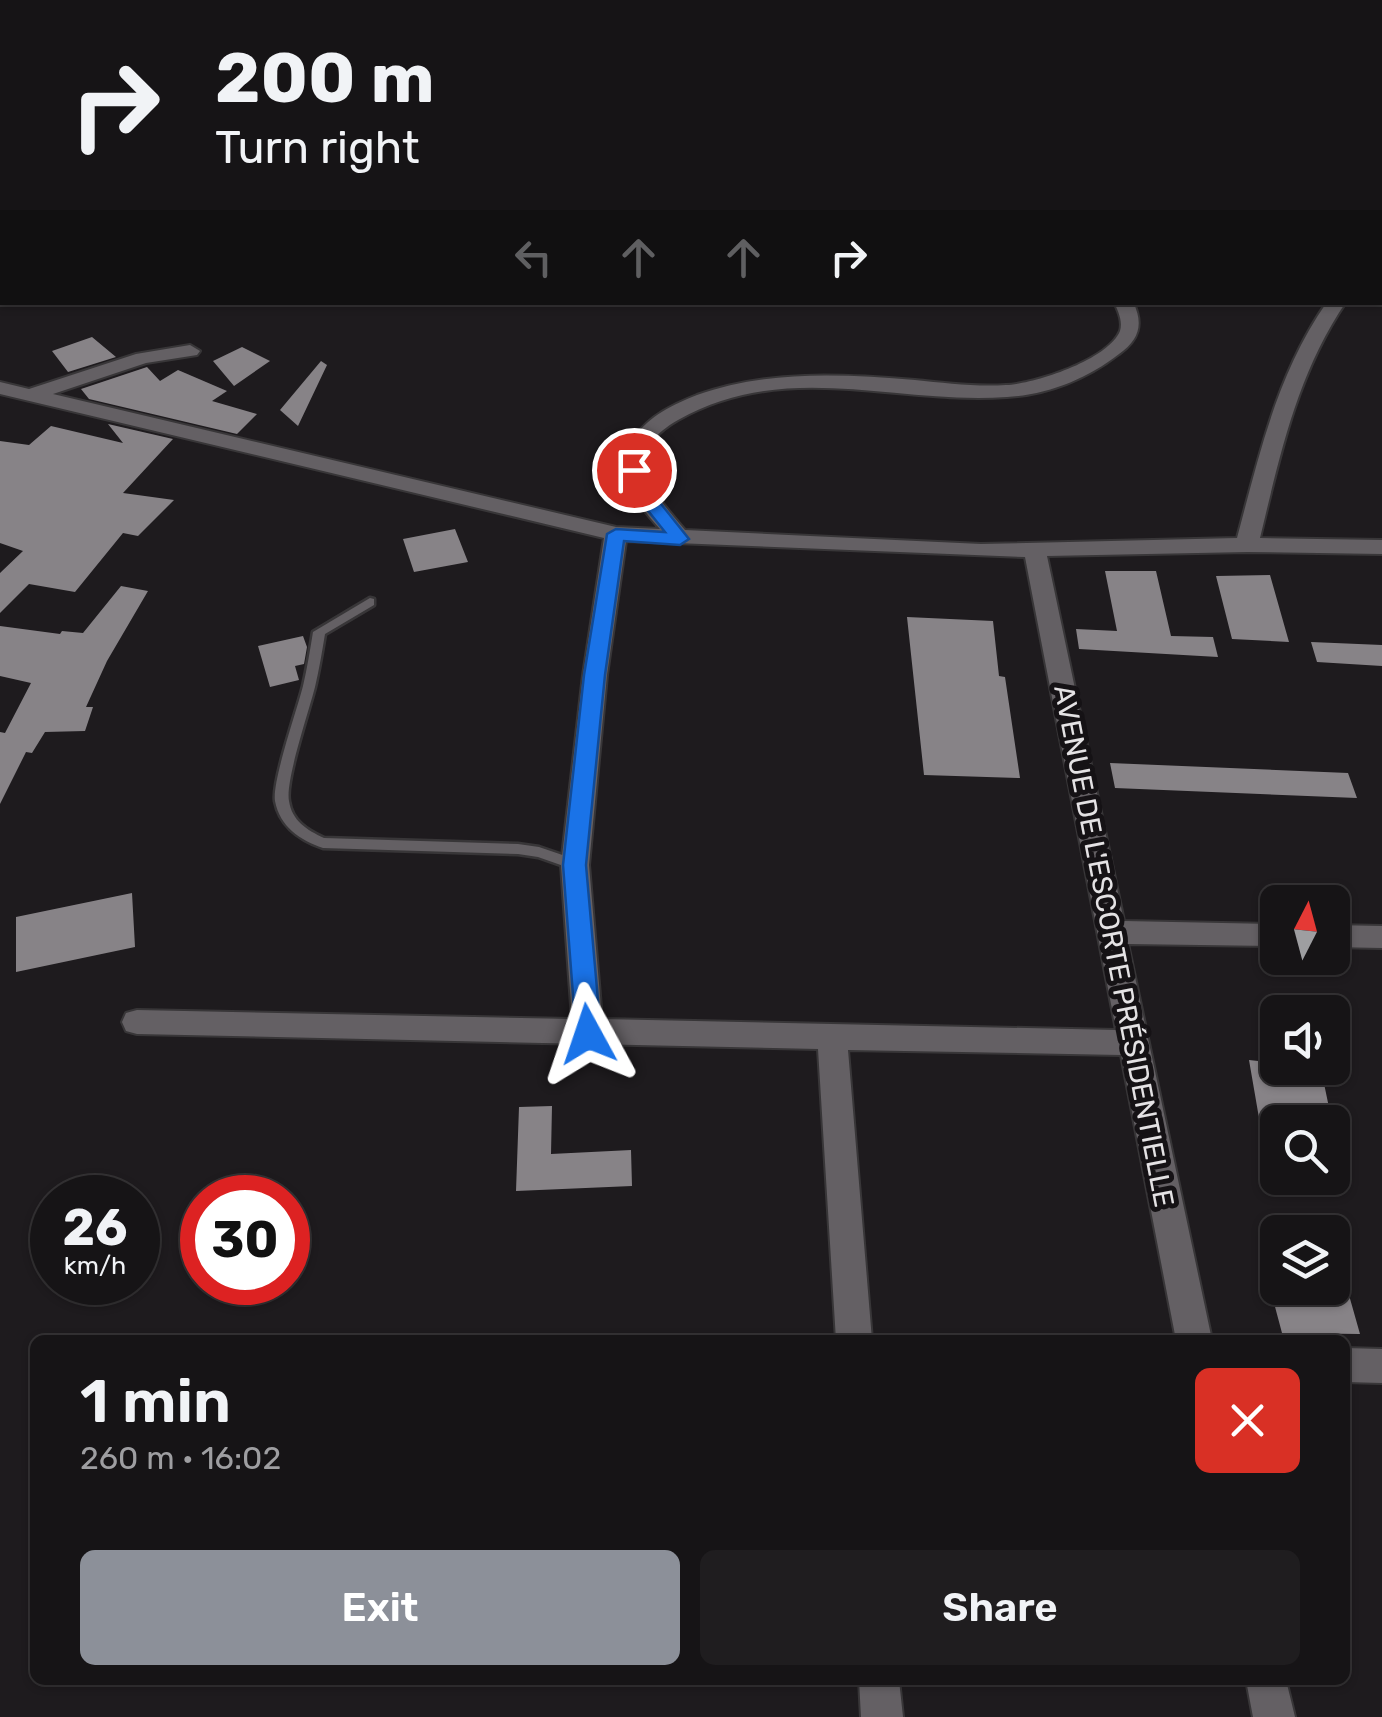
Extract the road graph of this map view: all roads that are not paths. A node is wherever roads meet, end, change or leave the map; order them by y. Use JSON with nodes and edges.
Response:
{"nodes":[{"id":1,"x":1125,"y":305,"type":"edge"},
{"id":2,"x":1335,"y":305,"type":"edge"},
{"id":3,"x":190,"y":351,"type":"dead end"},
{"id":4,"x":0,"y":388,"type":"edge"},
{"id":5,"x":30,"y":396,"type":"junction"},
{"id":6,"x":616,"y":534,"type":"junction"},
{"id":7,"x":680,"y":539,"type":"junction"},
{"id":8,"x":1247,"y":545,"type":"junction"},
{"id":9,"x":1382,"y":548,"type":"edge"},
{"id":10,"x":1035,"y":552,"type":"junction"},
{"id":11,"x":370,"y":602,"type":"dead end"},
{"id":12,"x":574,"y":865,"type":"junction"},
{"id":13,"x":1111,"y":932,"type":"junction"},
{"id":14,"x":1260,"y":935,"type":"edge"},
{"id":15,"x":1350,"y":936,"type":"edge"},
{"id":16,"x":1382,"y":936,"type":"edge"},
{"id":17,"x":137,"y":1022,"type":"dead end"},
{"id":18,"x":588,"y":1034,"type":"junction"},
{"id":19,"x":832,"y":1038,"type":"junction"},
{"id":20,"x":1134,"y":1043,"type":"junction"},
{"id":21,"x":854,"y":1335,"type":"edge"},
{"id":22,"x":1193,"y":1335,"type":"edge"},
{"id":23,"x":1350,"y":1365,"type":"edge"},
{"id":24,"x":1382,"y":1366,"type":"edge"},
{"id":25,"x":880,"y":1685,"type":"edge"},
{"id":26,"x":1267,"y":1685,"type":"edge"},
{"id":27,"x":882,"y":1717,"type":"edge"},
{"id":28,"x":1274,"y":1717,"type":"edge"}],
"edges":[{"from":1,"to":7,"type":"street"},
{"from":2,"to":8,"type":"street"},
{"from":3,"to":5,"type":"street"},
{"from":4,"to":5,"type":"street"},
{"from":5,"to":6,"type":"street"},
{"from":6,"to":7,"type":"street"},
{"from":6,"to":12,"type":"street"},
{"from":7,"to":10,"type":"street"},
{"from":8,"to":9,"type":"street"},
{"from":8,"to":10,"type":"street"},
{"from":10,"to":13,"type":"street","name":"AVENUE DE L'ESCORTE PRÉSIDENTIELLE"},
{"from":11,"to":12,"type":"lane"},
{"from":12,"to":18,"type":"street"},
{"from":13,"to":14,"type":"street"},
{"from":13,"to":20,"type":"street","name":"AVENUE DE L'ESCORTE PRÉSIDENTIELLE"},
{"from":15,"to":16,"type":"street"},
{"from":17,"to":18,"type":"street"},
{"from":18,"to":19,"type":"street"},
{"from":19,"to":20,"type":"street"},
{"from":19,"to":21,"type":"street"},
{"from":20,"to":22,"type":"street","name":"AVENUE DE L'ESCORTE PRÉSIDENTIELLE"},
{"from":23,"to":24,"type":"street"},
{"from":25,"to":27,"type":"street"},
{"from":26,"to":28,"type":"street"}]}
